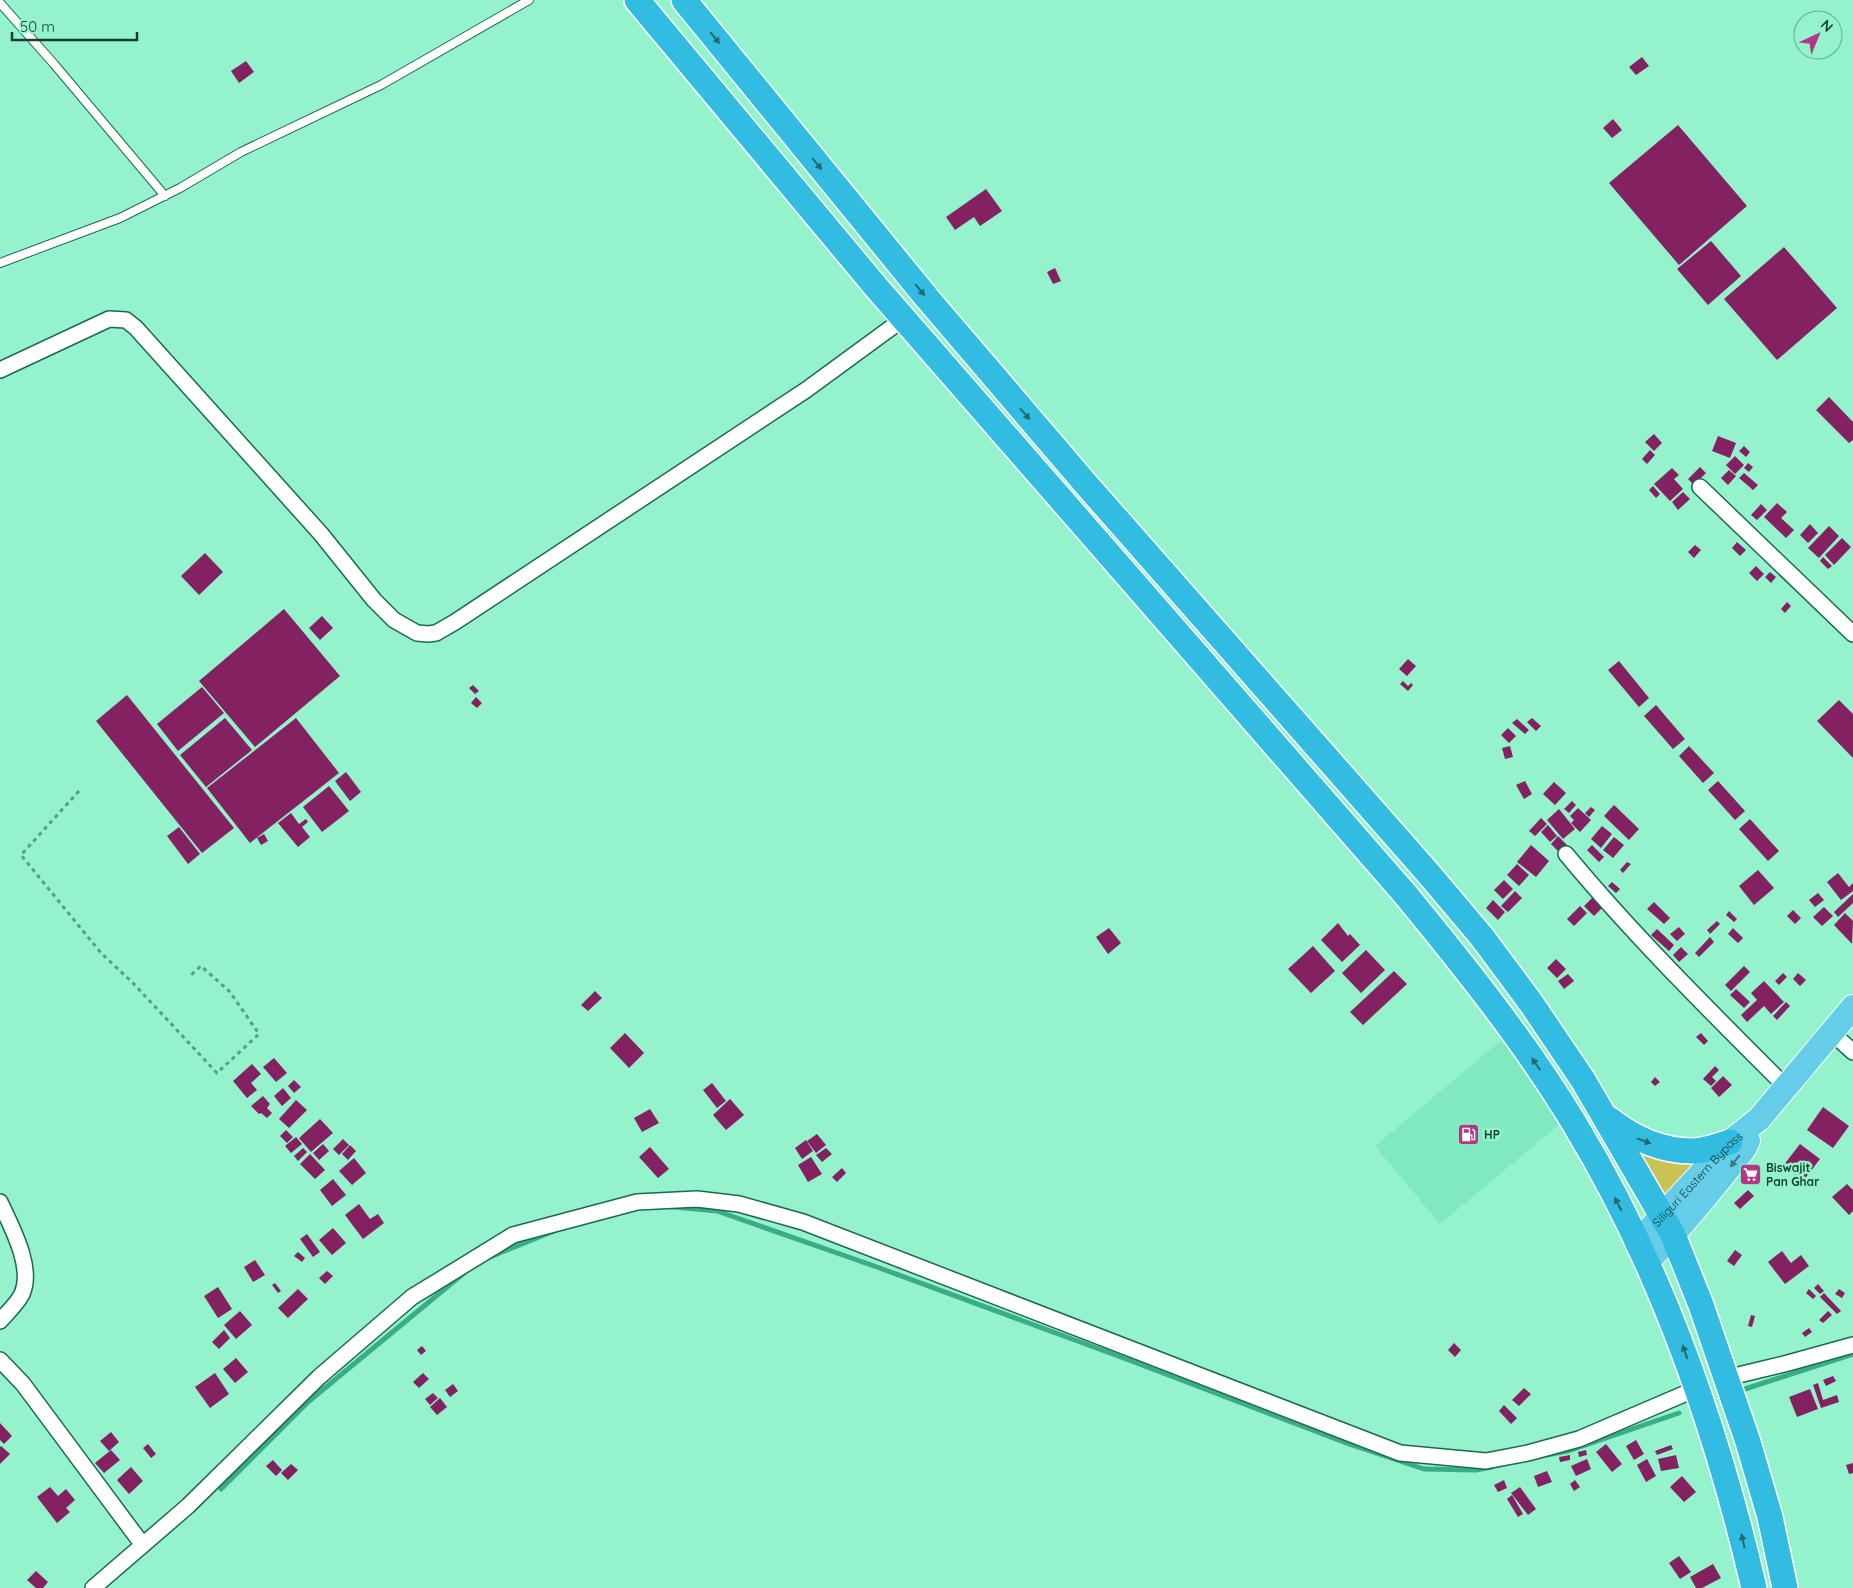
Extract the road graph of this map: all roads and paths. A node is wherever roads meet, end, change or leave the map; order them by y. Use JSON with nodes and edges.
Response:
{"nodes":[{"id":1,"x":529,"y":0,"type":"edge"},
{"id":2,"x":637,"y":0,"type":"edge"},
{"id":3,"x":684,"y":0,"type":"edge"},
{"id":4,"x":0,"y":3,"type":"edge"},
{"id":5,"x":165,"y":196,"type":"junction"},
{"id":6,"x":0,"y":263,"type":"edge"},
{"id":7,"x":903,"y":319,"type":"junction"},
{"id":8,"x":0,"y":370,"type":"edge"},
{"id":9,"x":1700,"y":487,"type":"dead end"},
{"id":10,"x":1853,"y":634,"type":"edge"},
{"id":11,"x":79,"y":791,"type":"dead end"},
{"id":12,"x":1566,"y":854,"type":"dead end"},
{"id":13,"x":191,"y":975,"type":"dead end"},
{"id":14,"x":1853,"y":1007,"type":"edge"},
{"id":15,"x":1831,"y":1032,"type":"junction"},
{"id":16,"x":1853,"y":1052,"type":"edge"},
{"id":17,"x":1786,"y":1087,"type":"junction"},
{"id":18,"x":1603,"y":1115,"type":"junction"},
{"id":19,"x":1759,"y":1119,"type":"junction"},
{"id":20,"x":1730,"y":1142,"type":"junction"},
{"id":21,"x":0,"y":1202,"type":"edge"},
{"id":22,"x":1668,"y":1226,"type":"junction"},
{"id":23,"x":1642,"y":1253,"type":"junction"},
{"id":24,"x":0,"y":1321,"type":"edge"},
{"id":25,"x":1853,"y":1345,"type":"edge"},
{"id":26,"x":0,"y":1360,"type":"edge"},
{"id":27,"x":1726,"y":1378,"type":"junction"},
{"id":28,"x":1698,"y":1388,"type":"junction"},
{"id":29,"x":142,"y":1544,"type":"junction"},
{"id":30,"x":93,"y":1588,"type":"edge"},
{"id":31,"x":1754,"y":1588,"type":"edge"},
{"id":32,"x":1785,"y":1588,"type":"edge"}],
"edges":[{"from":1,"to":5,"type":"lane"},
{"from":2,"to":7,"type":"highway"},
{"from":3,"to":18,"type":"highway","one_way":true},
{"from":4,"to":5,"type":"lane"},
{"from":5,"to":6,"type":"lane"},
{"from":7,"to":8,"type":"street"},
{"from":23,"to":7,"type":"highway","one_way":true},
{"from":9,"to":10,"type":"street"},
{"from":11,"to":13,"type":"path"},
{"from":12,"to":17,"type":"street"},
{"from":14,"to":15,"type":"main road","name":"Siliguri Eastern Bypass"},
{"from":15,"to":16,"type":"street"},
{"from":15,"to":17,"type":"main road","name":"Siliguri Eastern Bypass"},
{"from":17,"to":19,"type":"main road","name":"Siliguri Eastern Bypass"},
{"from":18,"to":20,"type":"highway","one_way":true},
{"from":18,"to":22,"type":"highway"},
{"from":19,"to":20,"type":"main road","name":"Siliguri Eastern Bypass"},
{"from":19,"to":22,"type":"main road","name":"Siliguri Eastern Bypass","one_way":true},
{"from":20,"to":22,"type":"main road","name":"Siliguri Eastern Bypass"},
{"from":21,"to":24,"type":"street"},
{"from":22,"to":23,"type":"main road"},
{"from":22,"to":27,"type":"highway"},
{"from":28,"to":23,"type":"highway","one_way":true},
{"from":25,"to":27,"type":"street"},
{"from":26,"to":29,"type":"street"},
{"from":27,"to":32,"type":"highway"},
{"from":28,"to":29,"type":"street"},
{"from":31,"to":28,"type":"highway","one_way":true},
{"from":29,"to":30,"type":"street"}]}
